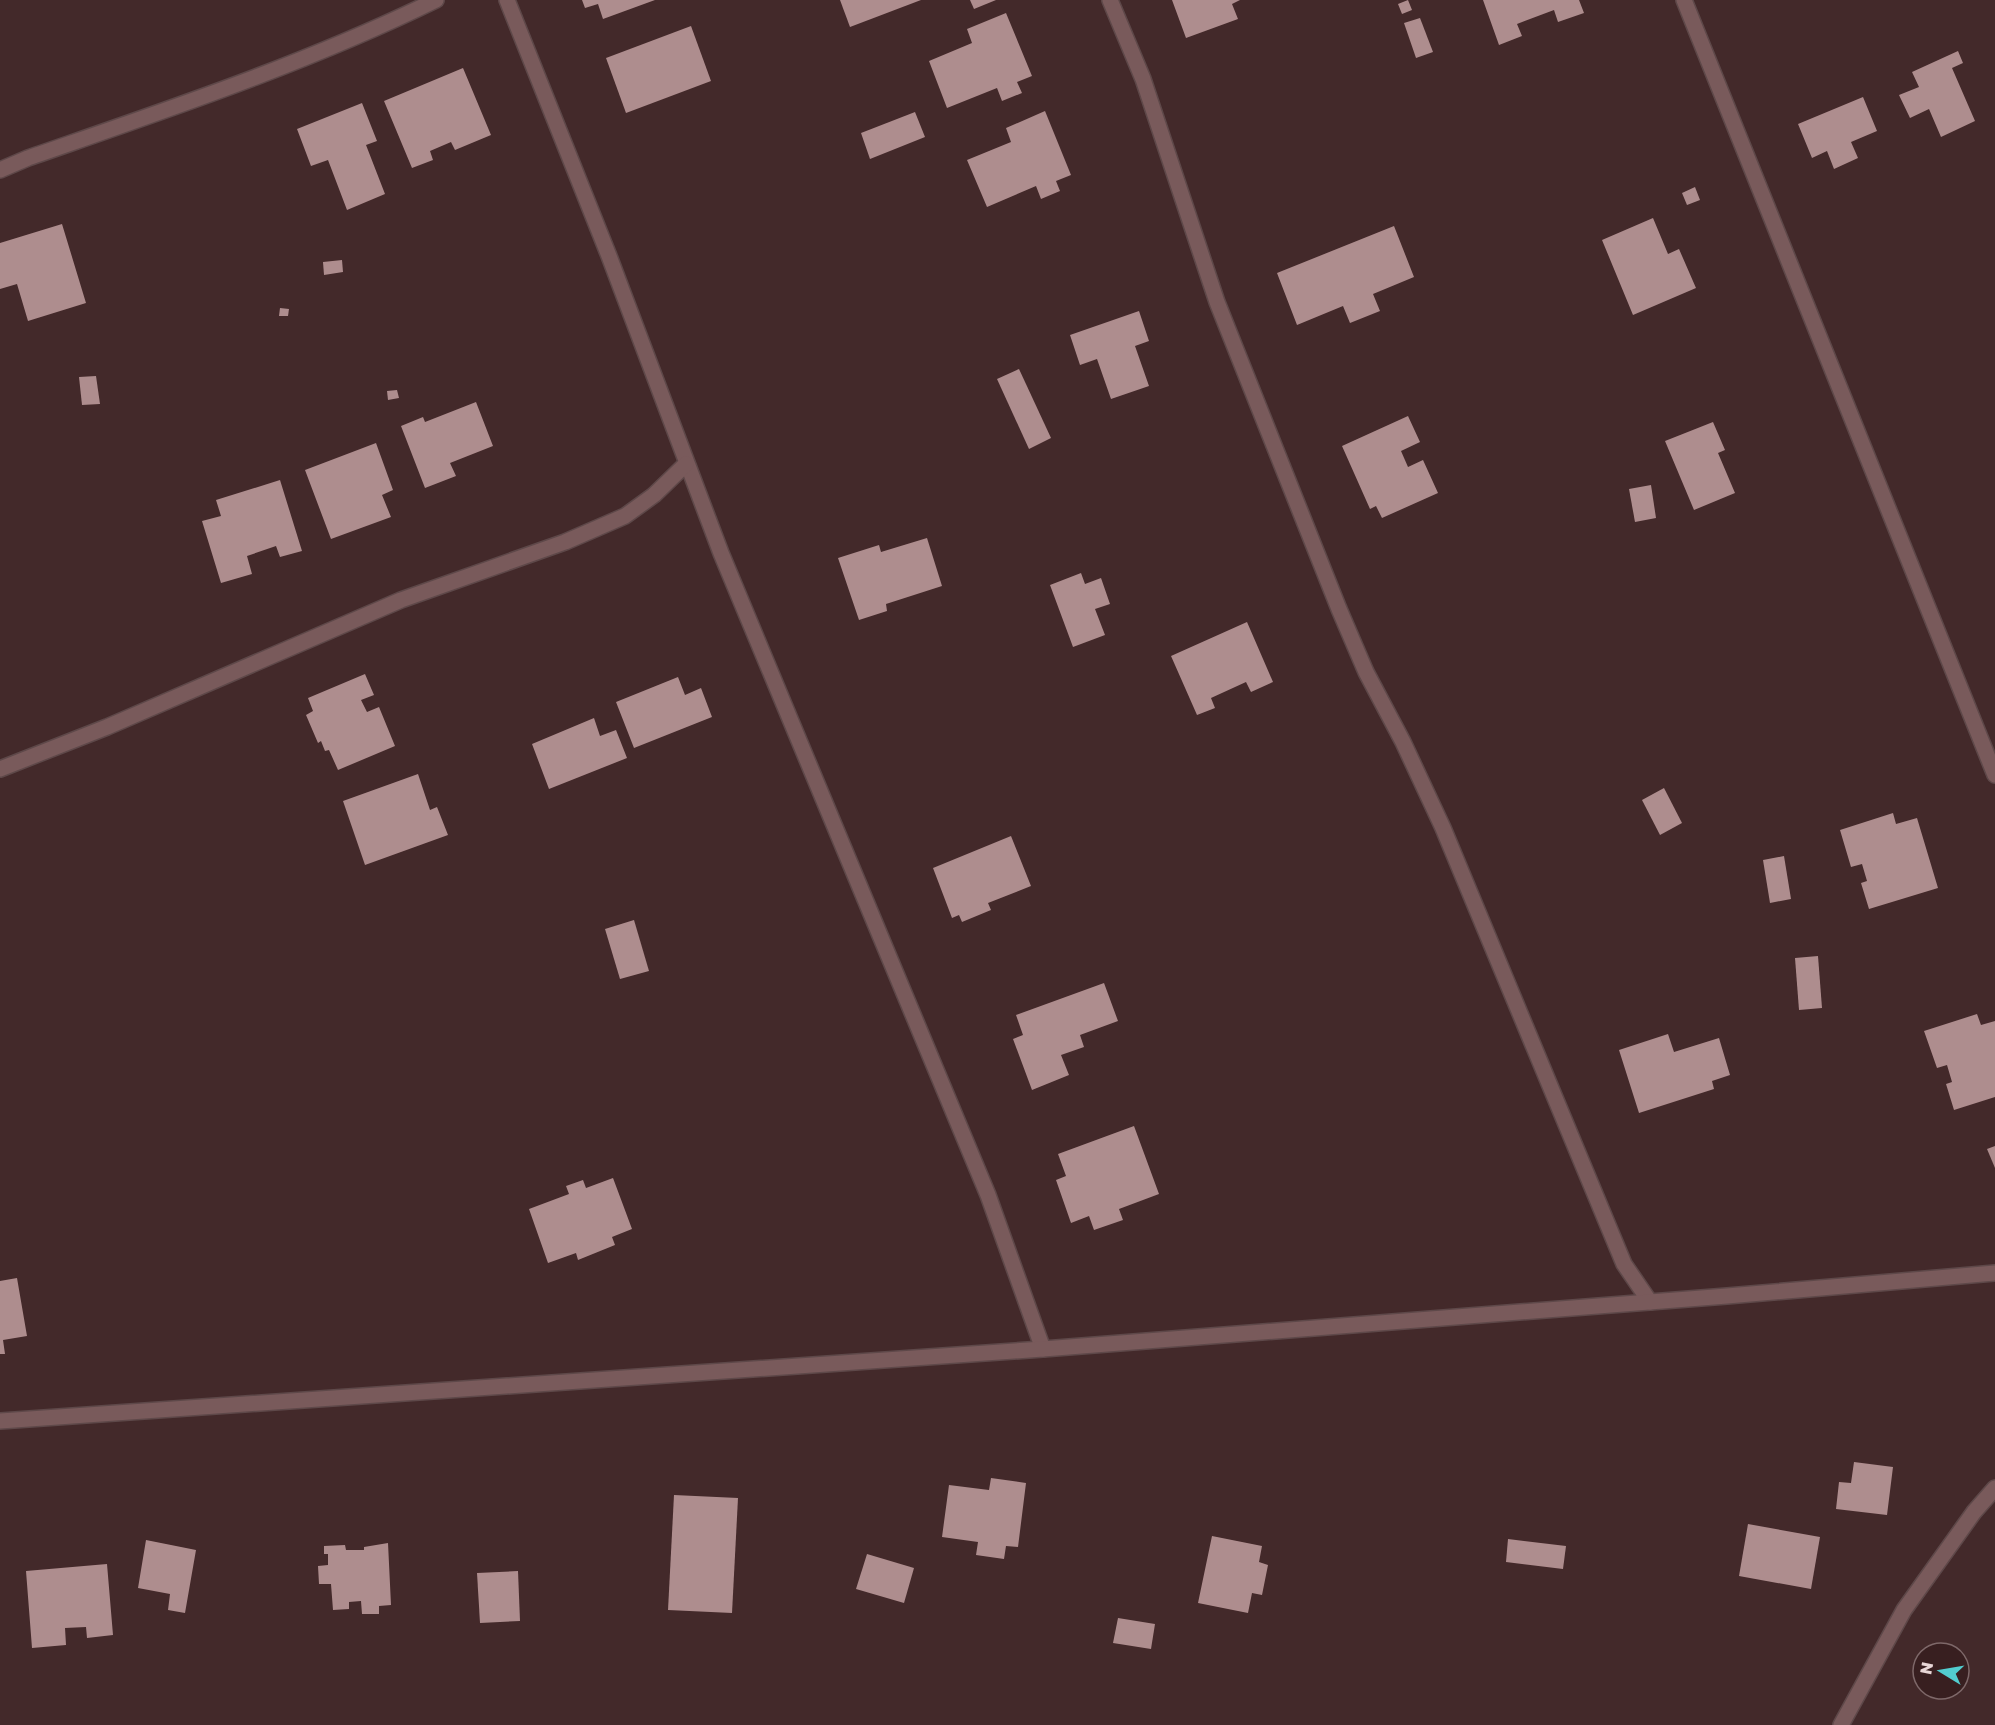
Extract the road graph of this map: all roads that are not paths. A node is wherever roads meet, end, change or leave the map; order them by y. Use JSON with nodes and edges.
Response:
{"nodes":[{"id":1,"x":436,"y":0,"type":"edge"},
{"id":2,"x":507,"y":0,"type":"edge"},
{"id":3,"x":1110,"y":0,"type":"edge"},
{"id":4,"x":1684,"y":0,"type":"edge"},
{"id":5,"x":0,"y":170,"type":"edge"},
{"id":6,"x":686,"y":464,"type":"junction"},
{"id":7,"x":0,"y":769,"type":"edge"},
{"id":8,"x":1995,"y":775,"type":"edge"},
{"id":9,"x":1995,"y":1273,"type":"edge"},
{"id":10,"x":1650,"y":1302,"type":"junction"},
{"id":11,"x":1043,"y":1349,"type":"junction"},
{"id":12,"x":0,"y":1421,"type":"edge"},
{"id":13,"x":1995,"y":1488,"type":"edge"},
{"id":14,"x":1841,"y":1725,"type":"edge"}],
"edges":[{"from":1,"to":5,"type":"street"},
{"from":2,"to":6,"type":"street"},
{"from":3,"to":10,"type":"street"},
{"from":4,"to":8,"type":"street"},
{"from":6,"to":7,"type":"street"},
{"from":6,"to":11,"type":"street"},
{"from":9,"to":10,"type":"street"},
{"from":10,"to":11,"type":"street"},
{"from":11,"to":12,"type":"street"},
{"from":13,"to":14,"type":"street"}]}
